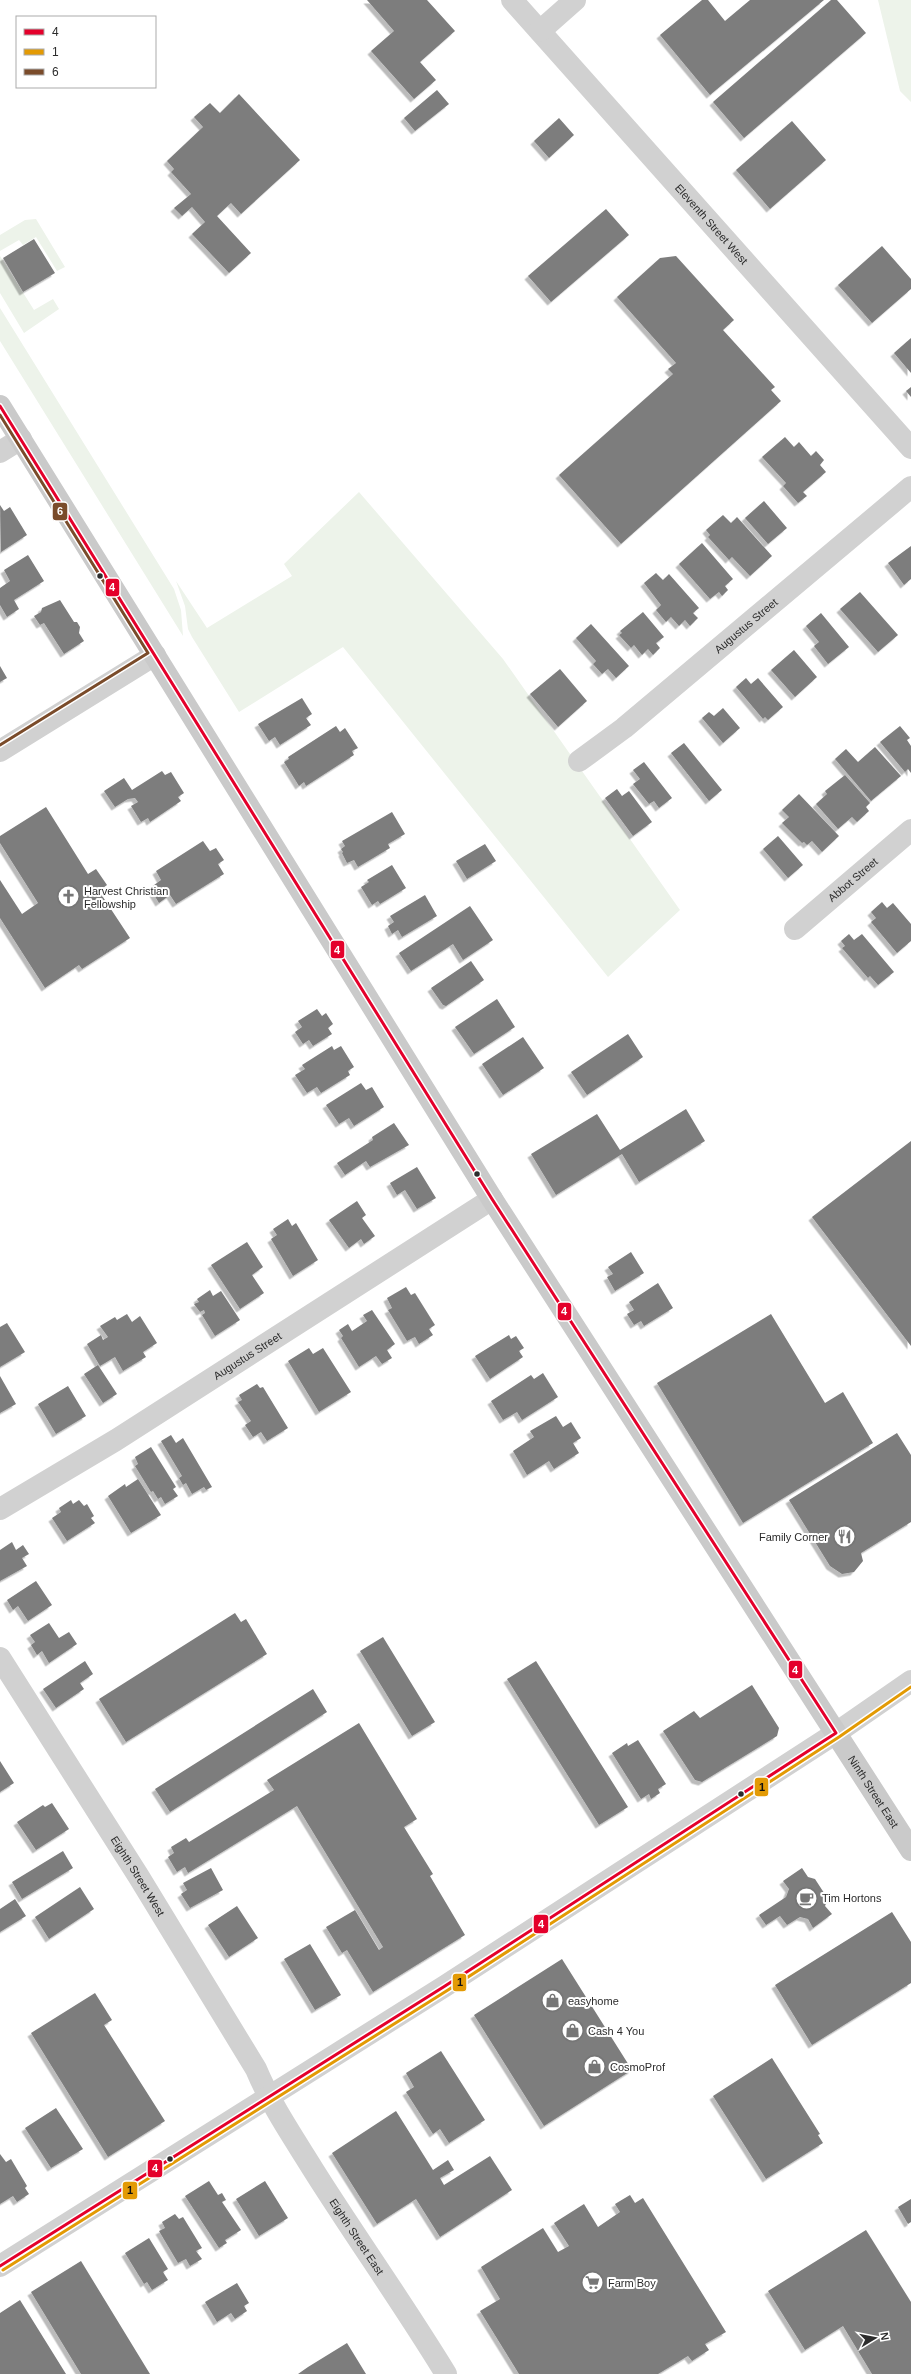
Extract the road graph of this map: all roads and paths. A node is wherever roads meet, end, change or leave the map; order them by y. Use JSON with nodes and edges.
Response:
{"nodes":[{"id":1,"x":512,"y":0,"type":"edge"},
{"id":2,"x":575,"y":0,"type":"edge"},
{"id":3,"x":540,"y":31,"type":"junction"},
{"id":4,"x":0,"y":406,"type":"edge"},
{"id":5,"x":21,"y":439,"type":"junction"},
{"id":6,"x":911,"y":448,"type":"edge"},
{"id":7,"x":0,"y":452,"type":"edge"},
{"id":8,"x":911,"y":487,"type":"edge"},
{"id":9,"x":155,"y":655,"type":"junction"},
{"id":10,"x":0,"y":751,"type":"edge"},
{"id":11,"x":579,"y":761,"type":"dead end"},
{"id":12,"x":911,"y":830,"type":"edge"},
{"id":13,"x":795,"y":930,"type":"dead end"},
{"id":14,"x":492,"y":1198,"type":"junction"},
{"id":15,"x":0,"y":1509,"type":"edge"},
{"id":16,"x":0,"y":1658,"type":"edge"},
{"id":17,"x":911,"y":1681,"type":"edge"},
{"id":18,"x":836,"y":1733,"type":"junction"},
{"id":19,"x":911,"y":1850,"type":"edge"},
{"id":20,"x":268,"y":2098,"type":"junction"},
{"id":21,"x":0,"y":2266,"type":"edge"},
{"id":22,"x":446,"y":2374,"type":"edge"}],
"edges":[{"from":1,"to":3,"type":"street","name":"Eleventh Street West"},
{"from":2,"to":3,"type":"street"},
{"from":3,"to":6,"type":"street","name":"Eleventh Street West"},
{"from":4,"to":5,"type":"main road","name":"Ninth Street East"},
{"from":5,"to":7,"type":"street"},
{"from":5,"to":9,"type":"main road","name":"Ninth Street East"},
{"from":8,"to":11,"type":"street","name":"Augustus Street"},
{"from":9,"to":10,"type":"street"},
{"from":9,"to":14,"type":"main road","name":"Ninth Street East"},
{"from":12,"to":13,"type":"street","name":"Abbot Street"},
{"from":14,"to":15,"type":"street","name":"Augustus Street"},
{"from":14,"to":18,"type":"main road","name":"Ninth Street East"},
{"from":16,"to":20,"type":"street","name":"Eighth Street West"},
{"from":17,"to":18,"type":"street"},
{"from":18,"to":19,"type":"main road","name":"Ninth Street East"},
{"from":18,"to":20,"type":"street"},
{"from":20,"to":21,"type":"street"},
{"from":20,"to":22,"type":"street","name":"Eighth Street East"}]}
